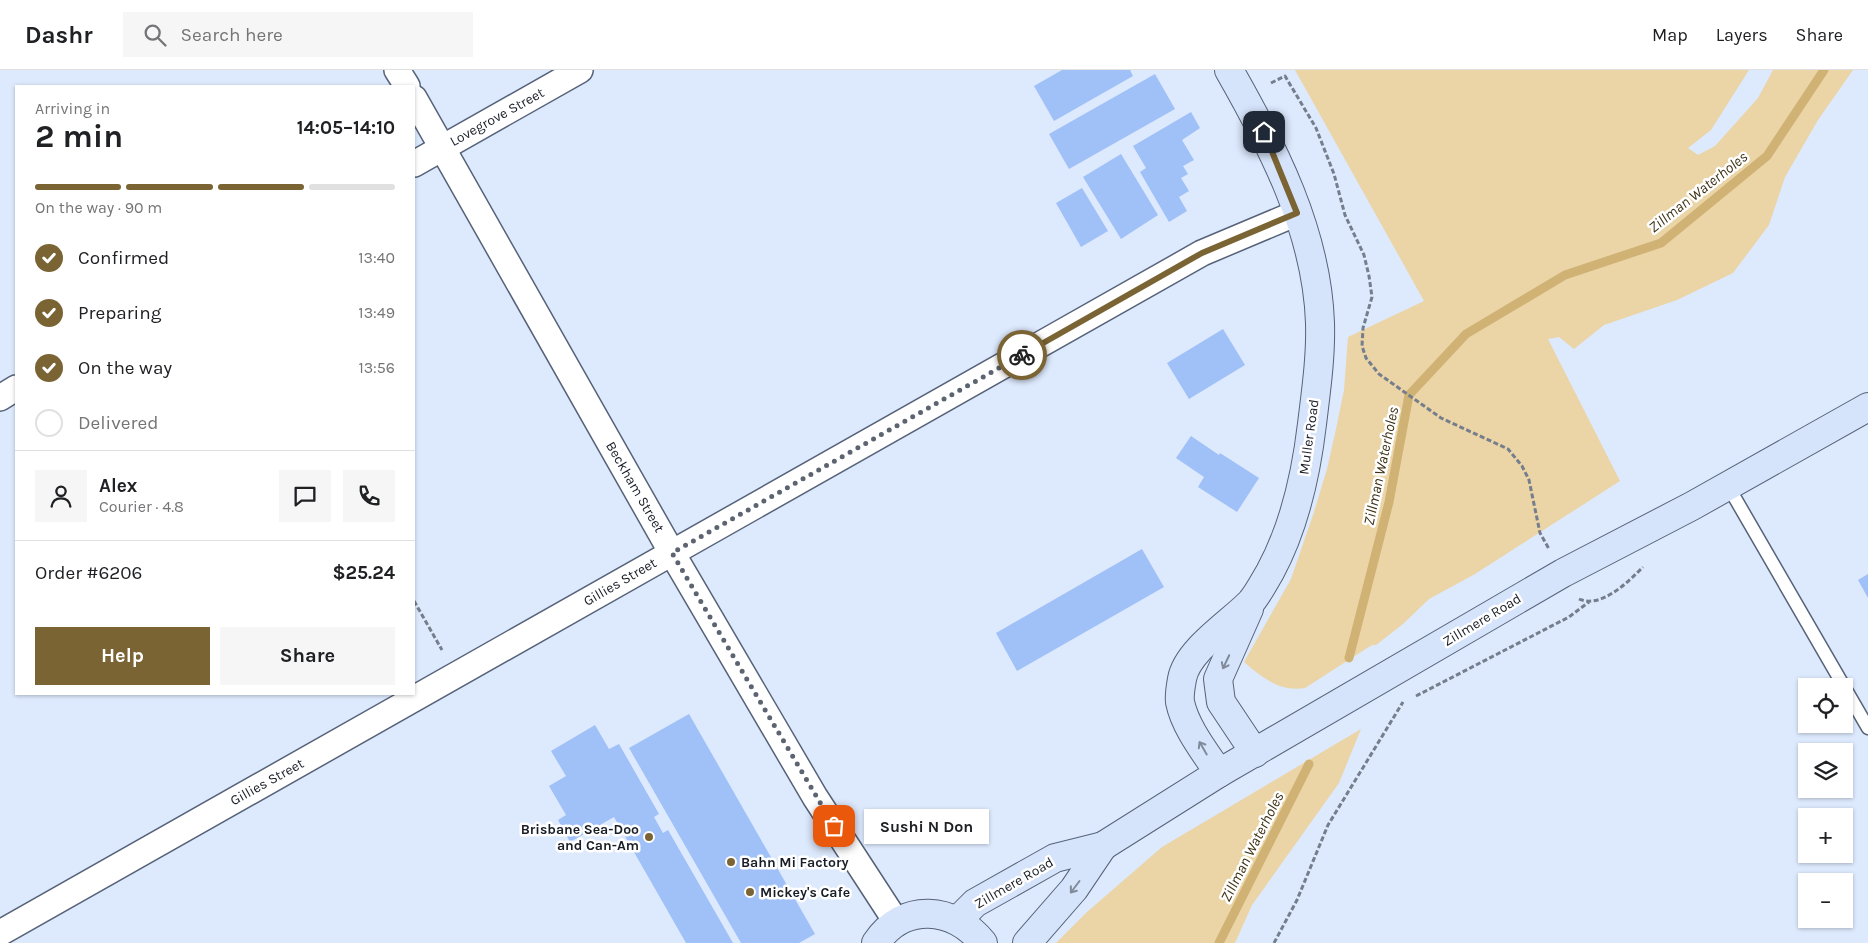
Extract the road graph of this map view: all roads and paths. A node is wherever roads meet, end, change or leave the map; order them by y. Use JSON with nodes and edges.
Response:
{"nodes":[{"id":1,"x":398,"y":70,"type":"edge"},
{"id":2,"x":580,"y":70,"type":"edge"},
{"id":3,"x":1229,"y":70,"type":"edge"},
{"id":4,"x":1277,"y":80,"type":"dead end"},
{"id":5,"x":406,"y":85,"type":"edge"},
{"id":6,"x":415,"y":100,"type":"edge"},
{"id":7,"x":442,"y":148,"type":"junction"},
{"id":8,"x":415,"y":163,"type":"edge"},
{"id":9,"x":1297,"y":213,"type":"junction"},
{"id":10,"x":15,"y":389,"type":"edge"},
{"id":11,"x":0,"y":398,"type":"edge"},
{"id":12,"x":1868,"y":407,"type":"edge"},
{"id":13,"x":1728,"y":486,"type":"junction"},
{"id":14,"x":1550,"y":551,"type":"dead end"},
{"id":15,"x":672,"y":553,"type":"junction"},
{"id":16,"x":1647,"y":564,"type":"dead end"},
{"id":17,"x":1574,"y":595,"type":"dead end"},
{"id":18,"x":1252,"y":601,"type":"junction"},
{"id":19,"x":1588,"y":602,"type":"junction"},
{"id":20,"x":415,"y":603,"type":"edge"},
{"id":21,"x":456,"y":675,"type":"junction"},
{"id":22,"x":1403,"y":702,"type":"junction"},
{"id":23,"x":1395,"y":707,"type":"dead end"},
{"id":24,"x":1868,"y":728,"type":"edge"},
{"id":25,"x":1255,"y":753,"type":"junction"},
{"id":26,"x":1219,"y":773,"type":"junction"},
{"id":27,"x":1103,"y":846,"type":"junction"},
{"id":28,"x":958,"y":920,"type":"junction"},
{"id":29,"x":897,"y":923,"type":"junction"},
{"id":30,"x":0,"y":933,"type":"edge"},
{"id":31,"x":876,"y":943,"type":"edge"},
{"id":32,"x":982,"y":943,"type":"edge"},
{"id":33,"x":1027,"y":943,"type":"edge"},
{"id":34,"x":1274,"y":943,"type":"edge"}],
"edges":[{"from":1,"to":5,"type":"street"},
{"from":2,"to":7,"type":"street","name":"Lovegrove Street"},
{"from":3,"to":9,"type":"main road","name":"Muller Road"},
{"from":4,"to":14,"type":"path"},
{"from":6,"to":7,"type":"street","name":"Beckham Street"},
{"from":7,"to":8,"type":"street","name":"Lovegrove Street"},
{"from":7,"to":15,"type":"street","name":"Beckham Street"},
{"from":9,"to":15,"type":"street","name":"Gillies Street"},
{"from":9,"to":18,"type":"main road","name":"Muller Road"},
{"from":10,"to":11,"type":"street"},
{"from":12,"to":13,"type":"main road","name":"Zillmere Road"},
{"from":13,"to":24,"type":"lane"},
{"from":13,"to":25,"type":"main road","name":"Zillmere Road"},
{"from":15,"to":21,"type":"street","name":"Gillies Street"},
{"from":15,"to":29,"type":"street","name":"Beckham Street"},
{"from":16,"to":19,"type":"path"},
{"from":17,"to":19,"type":"path"},
{"from":18,"to":25,"type":"main road","one_way":true},
{"from":26,"to":18,"type":"main road","name":"Muller Road","one_way":true},
{"from":19,"to":22,"type":"path"},
{"from":20,"to":21,"type":"path"},
{"from":21,"to":30,"type":"street","name":"Gillies Street"},
{"from":22,"to":23,"type":"path"},
{"from":22,"to":34,"type":"path"},
{"from":25,"to":26,"type":"main road","name":"Zillmere Road"},
{"from":26,"to":27,"type":"main road","name":"Zillmere Road"},
{"from":27,"to":28,"type":"main road","name":"Zillmere Road"},
{"from":27,"to":33,"type":"main road","name":"Zillmere Road","one_way":true},
{"from":28,"to":29,"type":"main road"},
{"from":28,"to":32,"type":"main road"},
{"from":29,"to":31,"type":"main road"}]}
